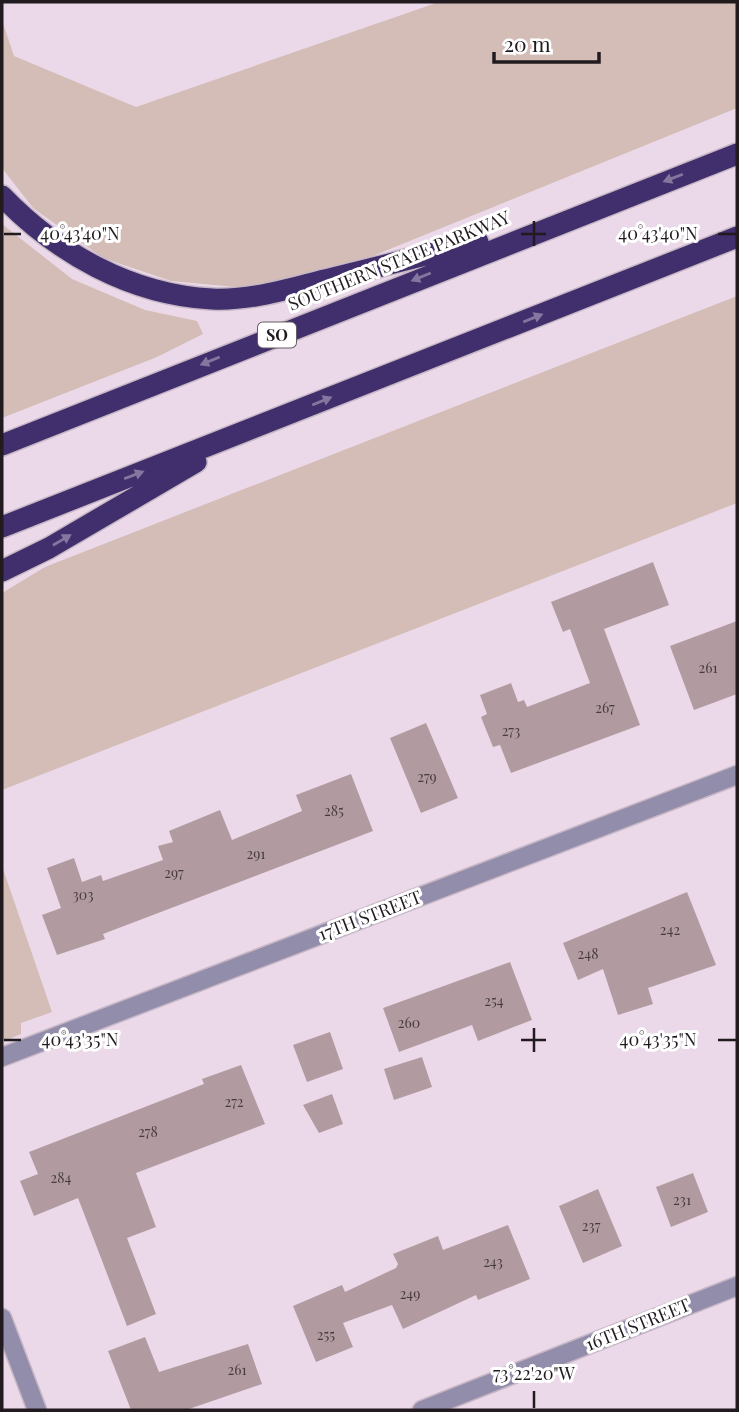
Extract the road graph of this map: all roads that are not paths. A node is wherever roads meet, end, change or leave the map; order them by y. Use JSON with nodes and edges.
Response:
{"nodes":[{"id":1,"x":737,"y":154,"type":"edge"},
{"id":2,"x":2,"y":195,"type":"edge"},
{"id":3,"x":553,"y":224,"type":"junction"},
{"id":4,"x":737,"y":237,"type":"edge"},
{"id":5,"x":258,"y":426,"type":"junction"},
{"id":6,"x":2,"y":445,"type":"edge"},
{"id":7,"x":2,"y":527,"type":"edge"},
{"id":8,"x":2,"y":571,"type":"edge"},
{"id":9,"x":735,"y":781,"type":"edge"},
{"id":10,"x":2,"y":1057,"type":"edge"},
{"id":11,"x":737,"y":1286,"type":"edge"},
{"id":12,"x":2,"y":1318,"type":"edge"},
{"id":13,"x":37,"y":1410,"type":"edge"},
{"id":14,"x":422,"y":1410,"type":"edge"}],
"edges":[{"from":1,"to":3,"type":"highway","name":"SOUTHERN STATE PARKWAY","number":"SO","one_way":true},
{"from":2,"to":3,"type":"highway"},
{"from":3,"to":6,"type":"highway","name":"SOUTHERN STATE PARKWAY","number":"SO","one_way":true},
{"from":5,"to":4,"type":"highway","one_way":true},
{"from":7,"to":5,"type":"highway","one_way":true},
{"from":8,"to":5,"type":"highway","one_way":true},
{"from":9,"to":10,"type":"street","name":"17TH STREET"},
{"from":11,"to":14,"type":"street","name":"16TH STREET"},
{"from":12,"to":13,"type":"street"}]}
